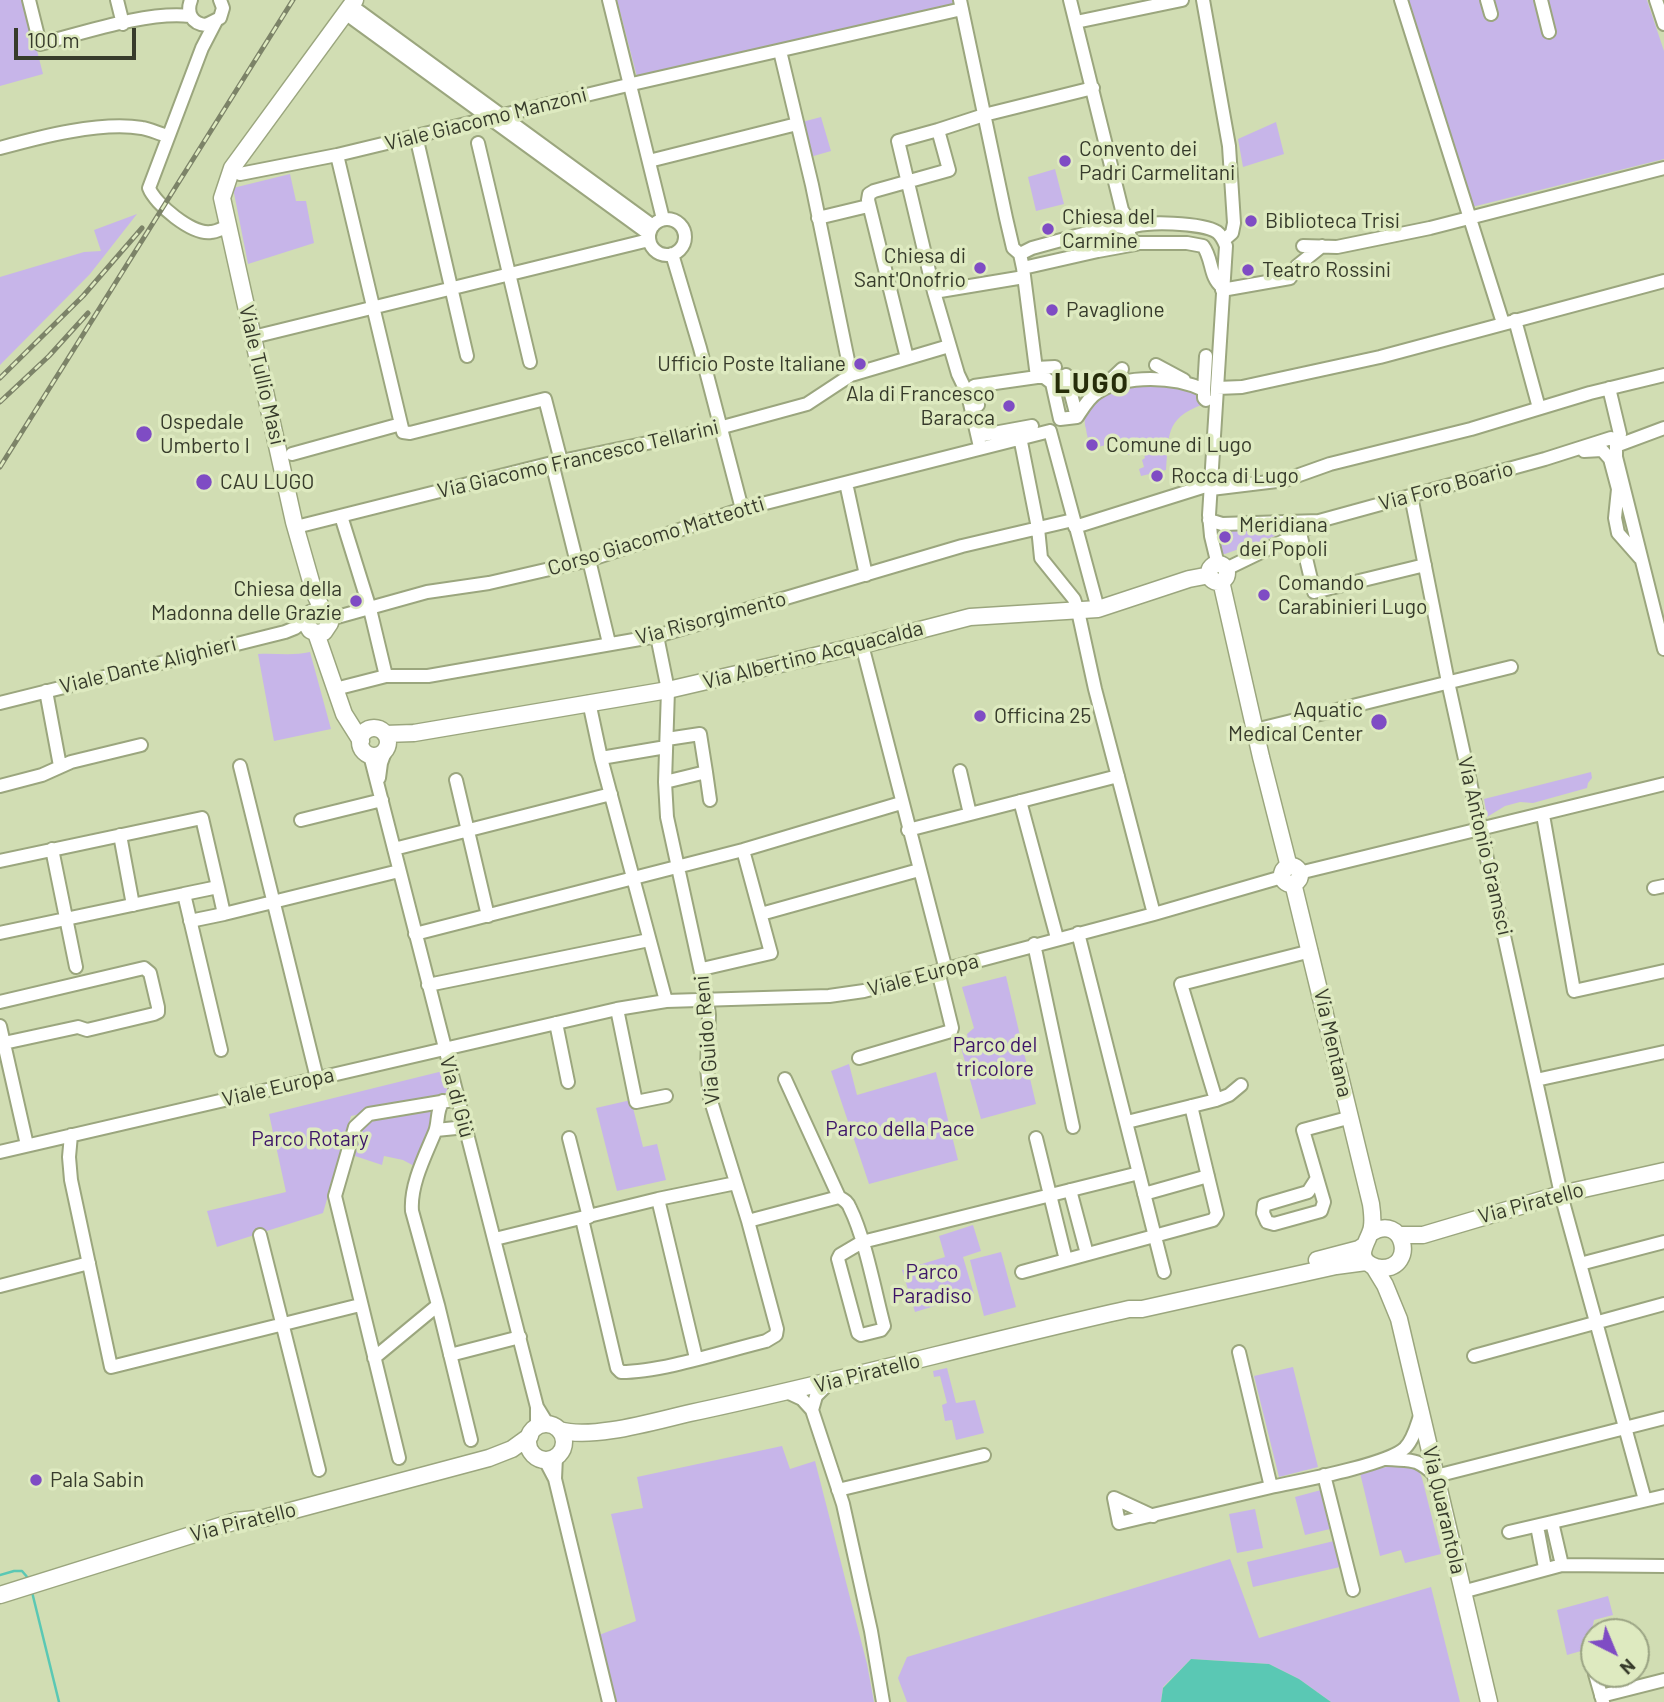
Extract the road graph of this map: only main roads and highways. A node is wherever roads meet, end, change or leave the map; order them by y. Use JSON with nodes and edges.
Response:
{"nodes":[{"id":1,"x":354,"y":8,"type":"edge"},
{"id":2,"x":1219,"y":573,"type":"joint"},
{"id":3,"x":315,"y":623,"type":"junction"},
{"id":4,"x":376,"y":743,"type":"junction"},
{"id":5,"x":1664,"y":1171,"type":"edge"},
{"id":6,"x":1664,"y":1178,"type":"edge"},
{"id":7,"x":1562,"y":1198,"type":"junction"},
{"id":8,"x":1371,"y":1204,"type":"junction"},
{"id":9,"x":1394,"y":1232,"type":"junction"},
{"id":10,"x":1368,"y":1239,"type":"junction"},
{"id":11,"x":1399,"y":1258,"type":"junction"},
{"id":12,"x":1370,"y":1265,"type":"junction"},
{"id":13,"x":1129,"y":1309,"type":"junction"},
{"id":14,"x":1398,"y":1320,"type":"junction"},
{"id":15,"x":543,"y":1429,"type":"junction"},
{"id":16,"x":604,"y":1431,"type":"junction"},
{"id":17,"x":550,"y":1455,"type":"junction"},
{"id":18,"x":489,"y":1458,"type":"junction"},
{"id":19,"x":0,"y":1595,"type":"edge"},
{"id":20,"x":1489,"y":1702,"type":"edge"}],
"edges":[{"from":1,"to":3,"type":"main road","name":"Viale Tullio Masi"},
{"from":2,"to":4,"type":"main road","name":"Via Albertino Acquacalda"},
{"from":2,"to":8,"type":"main road","name":"Via Mentana"},
{"from":3,"to":4,"type":"main road","name":"Viale Tullio Masi"},
{"from":3,"to":4,"type":"main road","name":"Viale Tullio Masi"},
{"from":5,"to":7,"type":"main road","name":"Via Piratello"},
{"from":6,"to":7,"type":"main road","name":"Via Piratello"},
{"from":7,"to":9,"type":"main road","name":"Via Piratello"},
{"from":7,"to":11,"type":"main road","name":"Via Piratello"},
{"from":8,"to":9,"type":"main road","name":"Via Mentana"},
{"from":8,"to":10,"type":"main road","name":"Via Mentana"},
{"from":9,"to":10,"type":"main road","name":"Via Piratello"},
{"from":9,"to":11,"type":"main road"},
{"from":10,"to":12,"type":"main road"},
{"from":10,"to":13,"type":"main road","name":"Via Piratello"},
{"from":11,"to":12,"type":"main road","name":"Via Piratello"},
{"from":11,"to":14,"type":"main road","name":"Via Quarantola"},
{"from":12,"to":13,"type":"main road","name":"Via Piratello"},
{"from":12,"to":14,"type":"main road","name":"Via Quarantola"},
{"from":13,"to":16,"type":"main road","name":"Via Piratello"},
{"from":14,"to":20,"type":"main road","name":"Via Quarantola"},
{"from":15,"to":16,"type":"main road","name":"Via Piratello"},
{"from":15,"to":17,"type":"main road"},
{"from":15,"to":17,"type":"main road"},
{"from":15,"to":18,"type":"main road","name":"Via Piratello"},
{"from":16,"to":17,"type":"main road","name":"Via Piratello"},
{"from":17,"to":18,"type":"main road","name":"Via Piratello"},
{"from":18,"to":19,"type":"main road","name":"Via Piratello"}]}
